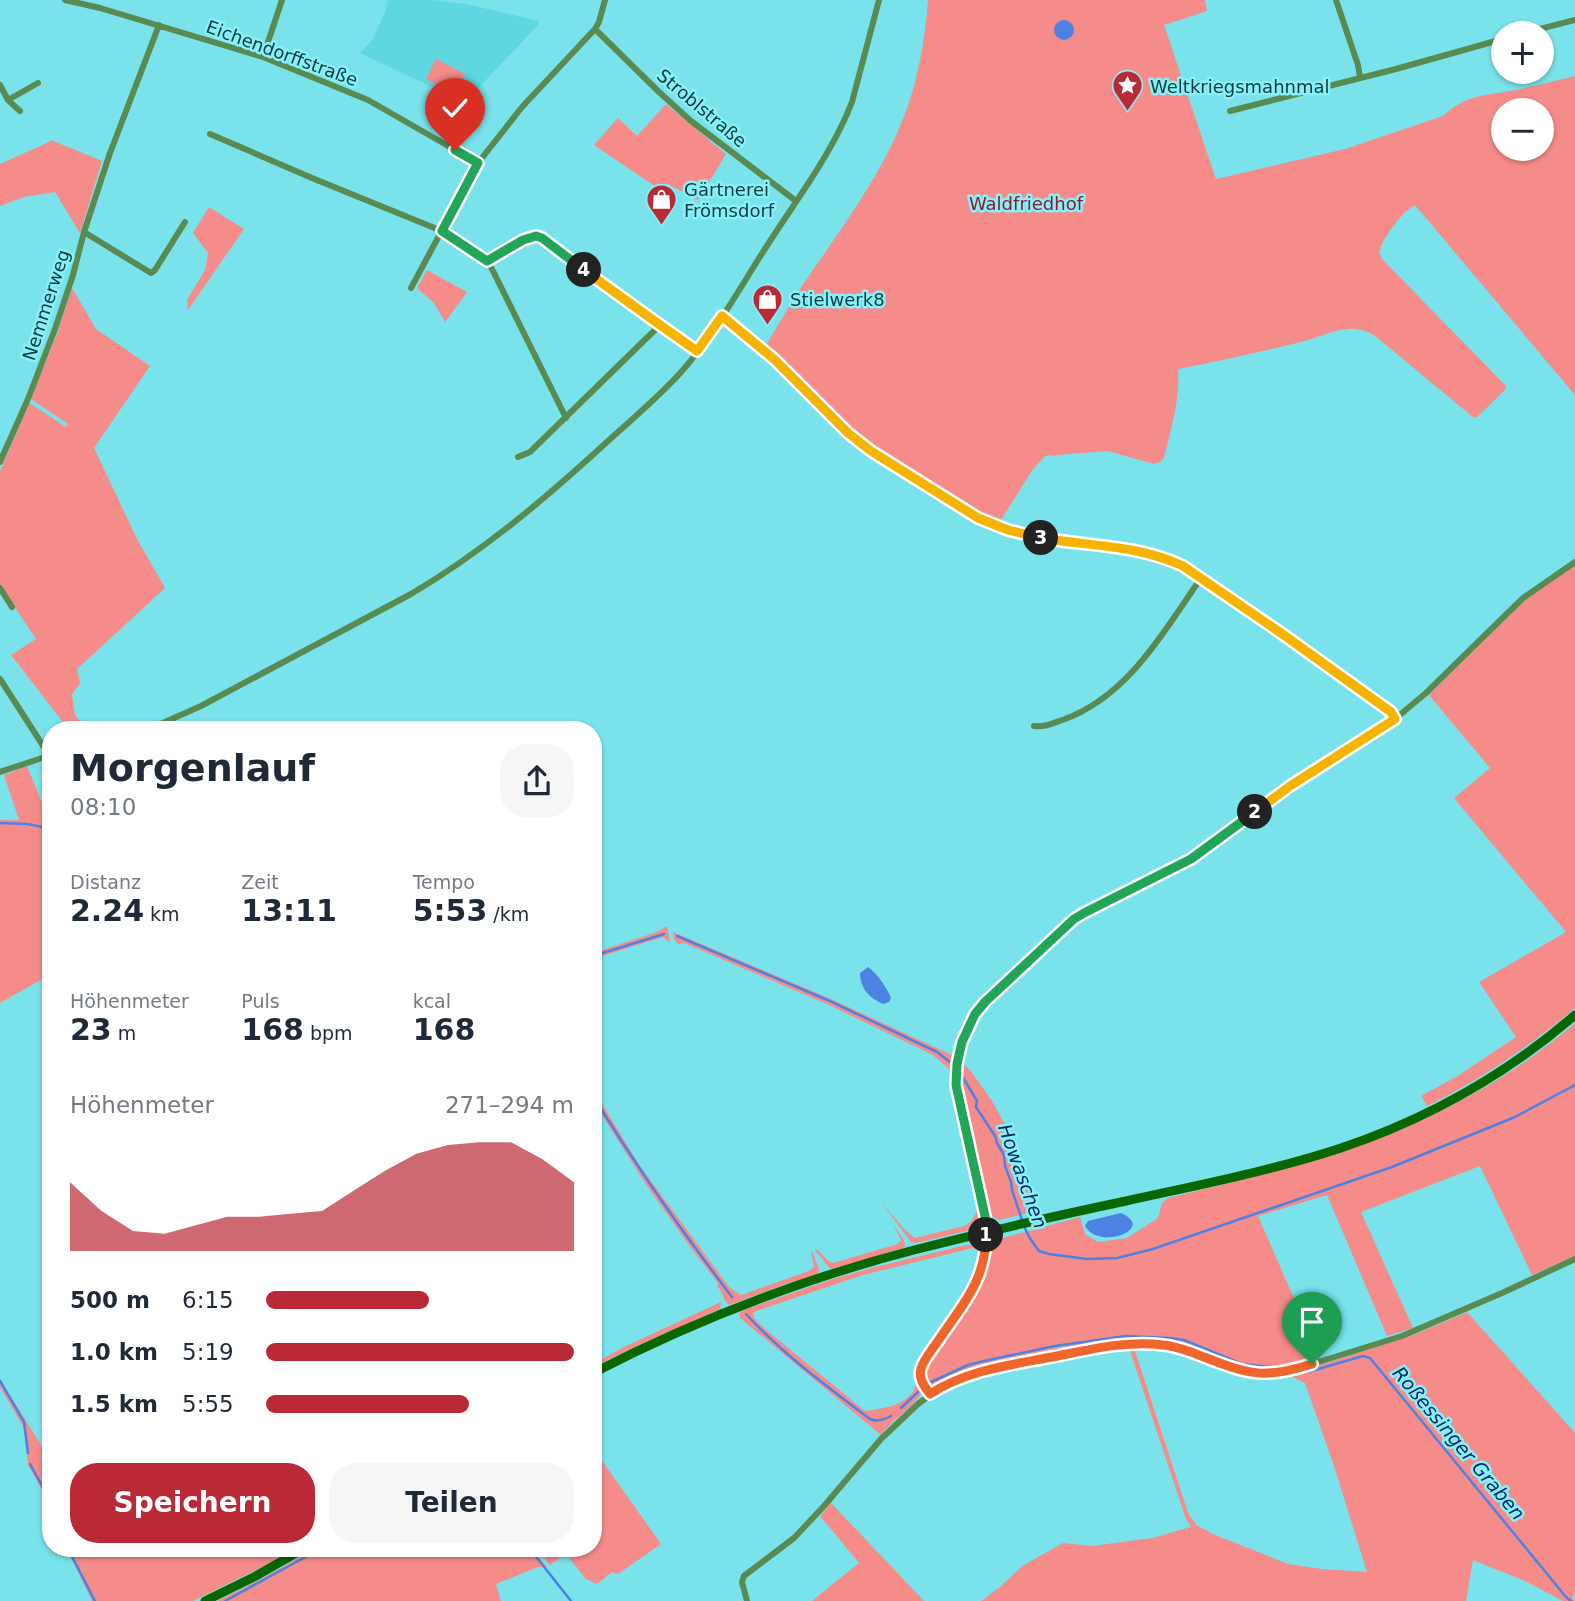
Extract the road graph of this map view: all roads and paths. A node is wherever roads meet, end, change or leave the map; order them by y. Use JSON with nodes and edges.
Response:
{"nodes":[{"id":1,"x":65,"y":0,"type":"edge"},
{"id":2,"x":282,"y":0,"type":"edge"},
{"id":3,"x":605,"y":0,"type":"edge"},
{"id":4,"x":879,"y":0,"type":"edge"},
{"id":5,"x":1336,"y":0,"type":"edge"},
{"id":6,"x":1575,"y":20,"type":"edge"},
{"id":7,"x":159,"y":25,"type":"junction"},
{"id":8,"x":1554,"y":25,"type":"edge"},
{"id":9,"x":595,"y":29,"type":"junction"},
{"id":10,"x":1491,"y":42,"type":"edge"},
{"id":11,"x":263,"y":57,"type":"junction"},
{"id":12,"x":1360,"y":77,"type":"junction"},
{"id":13,"x":38,"y":83,"type":"dead end"},
{"id":14,"x":0,"y":85,"type":"edge"},
{"id":15,"x":8,"y":100,"type":"junction"},
{"id":16,"x":20,"y":111,"type":"dead end"},
{"id":17,"x":1230,"y":111,"type":"dead end"},
{"id":18,"x":209,"y":134,"type":"dead end"},
{"id":19,"x":478,"y":163,"type":"junction"},
{"id":20,"x":796,"y":201,"type":"junction"},
{"id":21,"x":185,"y":222,"type":"dead end"},
{"id":22,"x":442,"y":231,"type":"junction"},
{"id":23,"x":84,"y":232,"type":"junction"},
{"id":24,"x":487,"y":261,"type":"junction"},
{"id":25,"x":411,"y":288,"type":"dead end"},
{"id":26,"x":722,"y":316,"type":"junction"},
{"id":27,"x":660,"y":325,"type":"junction"},
{"id":28,"x":697,"y":351,"type":"junction"},
{"id":29,"x":566,"y":418,"type":"junction"},
{"id":30,"x":517,"y":457,"type":"dead end"},
{"id":31,"x":0,"y":462,"type":"edge"},
{"id":32,"x":1575,"y":562,"type":"edge"},
{"id":33,"x":1201,"y":578,"type":"junction"},
{"id":34,"x":0,"y":588,"type":"edge"},
{"id":35,"x":12,"y":607,"type":"dead end"},
{"id":36,"x":0,"y":679,"type":"edge"},
{"id":37,"x":1395,"y":719,"type":"junction"},
{"id":38,"x":167,"y":721,"type":"edge"},
{"id":39,"x":1034,"y":726,"type":"dead end"},
{"id":40,"x":42,"y":743,"type":"edge"},
{"id":41,"x":42,"y":758,"type":"edge"},
{"id":42,"x":0,"y":772,"type":"edge"},
{"id":43,"x":1575,"y":1015,"type":"edge"},
{"id":44,"x":986,"y":1233,"type":"junction"},
{"id":45,"x":1575,"y":1259,"type":"edge"},
{"id":46,"x":602,"y":1369,"type":"edge"},
{"id":47,"x":930,"y":1394,"type":"junction"},
{"id":48,"x":289,"y":1557,"type":"edge"},
{"id":49,"x":205,"y":1601,"type":"edge"},
{"id":50,"x":747,"y":1601,"type":"edge"}],
"edges":[{"from":1,"to":7,"type":"street","name":"Eichendorffstraße"},
{"from":2,"to":11,"type":"street"},
{"from":3,"to":9,"type":"street"},
{"from":4,"to":20,"type":"street"},
{"from":5,"to":12,"type":"street"},
{"from":6,"to":8,"type":"street"},
{"from":7,"to":11,"type":"street","name":"Eichendorffstraße"},
{"from":7,"to":23,"type":"street","name":"Nemmerweg"},
{"from":9,"to":19,"type":"street"},
{"from":9,"to":20,"type":"street","name":"Stroblstraße"},
{"from":10,"to":12,"type":"street"},
{"from":11,"to":19,"type":"street","name":"Eichendorffstraße"},
{"from":12,"to":17,"type":"street"},
{"from":13,"to":15,"type":"street"},
{"from":14,"to":15,"type":"street"},
{"from":15,"to":16,"type":"street"},
{"from":18,"to":22,"type":"street"},
{"from":19,"to":22,"type":"street"},
{"from":20,"to":26,"type":"street"},
{"from":21,"to":23,"type":"street"},
{"from":22,"to":24,"type":"street"},
{"from":22,"to":25,"type":"street"},
{"from":23,"to":31,"type":"street","name":"Nemmerweg"},
{"from":24,"to":27,"type":"street"},
{"from":24,"to":29,"type":"street"},
{"from":26,"to":28,"type":"street"},
{"from":26,"to":33,"type":"street"},
{"from":27,"to":28,"type":"street"},
{"from":27,"to":29,"type":"street"},
{"from":28,"to":38,"type":"street"},
{"from":29,"to":30,"type":"street"},
{"from":32,"to":37,"type":"street"},
{"from":33,"to":37,"type":"street"},
{"from":33,"to":39,"type":"street"},
{"from":34,"to":35,"type":"street"},
{"from":36,"to":40,"type":"street"},
{"from":37,"to":44,"type":"street"},
{"from":41,"to":42,"type":"street"},
{"from":43,"to":44,"type":"street"},
{"from":44,"to":46,"type":"street"},
{"from":44,"to":47,"type":"street"},
{"from":45,"to":47,"type":"street"},
{"from":47,"to":50,"type":"street"},
{"from":48,"to":49,"type":"street"}]}
